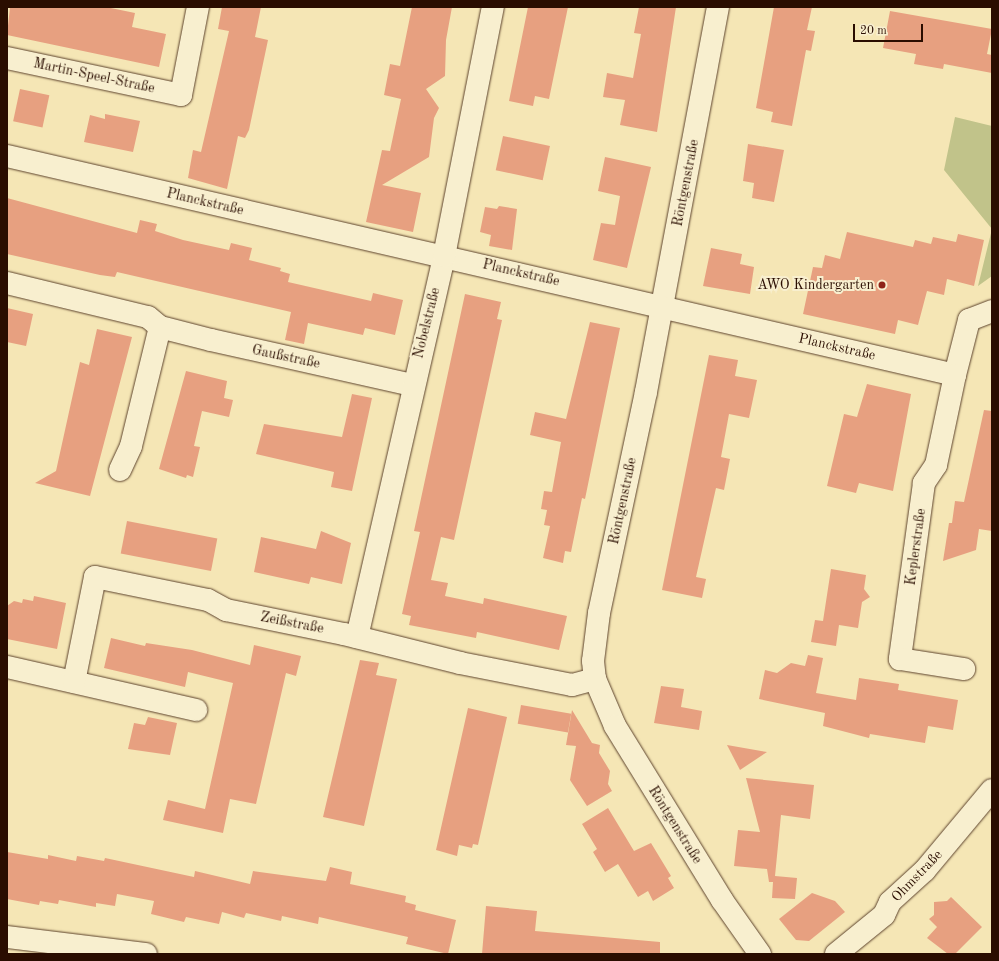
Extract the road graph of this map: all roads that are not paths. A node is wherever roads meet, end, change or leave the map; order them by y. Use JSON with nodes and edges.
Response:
{"nodes":[{"id":1,"x":198,"y":7,"type":"edge"},
{"id":2,"x":493,"y":7,"type":"edge"},
{"id":3,"x":718,"y":7,"type":"edge"},
{"id":4,"x":7,"y":58,"type":"edge"},
{"id":5,"x":7,"y":156,"type":"edge"},
{"id":6,"x":444,"y":256,"type":"junction"},
{"id":7,"x":7,"y":283,"type":"edge"},
{"id":8,"x":661,"y":308,"type":"junction"},
{"id":9,"x":992,"y":311,"type":"edge"},
{"id":10,"x":160,"y":327,"type":"junction"},
{"id":11,"x":955,"y":375,"type":"junction"},
{"id":12,"x":412,"y":385,"type":"junction"},
{"id":13,"x":120,"y":470,"type":"dead end"},
{"id":14,"x":356,"y":637,"type":"junction"},
{"id":15,"x":7,"y":667,"type":"edge"},
{"id":16,"x":964,"y":669,"type":"dead end"},
{"id":17,"x":595,"y":678,"type":"junction"},
{"id":18,"x":74,"y":682,"type":"junction"},
{"id":19,"x":196,"y":710,"type":"dead end"},
{"id":20,"x":992,"y":790,"type":"edge"},
{"id":21,"x":7,"y":937,"type":"edge"},
{"id":22,"x":146,"y":954,"type":"edge"},
{"id":23,"x":760,"y":954,"type":"edge"},
{"id":24,"x":836,"y":954,"type":"edge"}],
"edges":[{"from":1,"to":4,"type":"street","name":"Martin-Speel-Straße"},
{"from":2,"to":6,"type":"street","name":"Nobelstraße"},
{"from":3,"to":8,"type":"street","name":"Röntgenstraße"},
{"from":5,"to":6,"type":"street","name":"Planckstraße"},
{"from":6,"to":8,"type":"street","name":"Planckstraße"},
{"from":6,"to":12,"type":"street","name":"Nobelstraße"},
{"from":7,"to":10,"type":"street","name":"Gaußstraße"},
{"from":8,"to":11,"type":"street","name":"Planckstraße"},
{"from":8,"to":17,"type":"street","name":"Röntgenstraße"},
{"from":9,"to":11,"type":"street"},
{"from":10,"to":12,"type":"street","name":"Gaußstraße"},
{"from":10,"to":13,"type":"street"},
{"from":11,"to":16,"type":"street","name":"Keplerstraße"},
{"from":12,"to":14,"type":"street","name":"Nobelstraße"},
{"from":14,"to":17,"type":"street","name":"Zeißstraße"},
{"from":14,"to":18,"type":"street","name":"Zeißstraße"},
{"from":15,"to":18,"type":"street"},
{"from":17,"to":23,"type":"street","name":"Röntgenstraße"},
{"from":18,"to":19,"type":"street"},
{"from":20,"to":24,"type":"street","name":"Ohmstraße"},
{"from":21,"to":22,"type":"street"}]}
